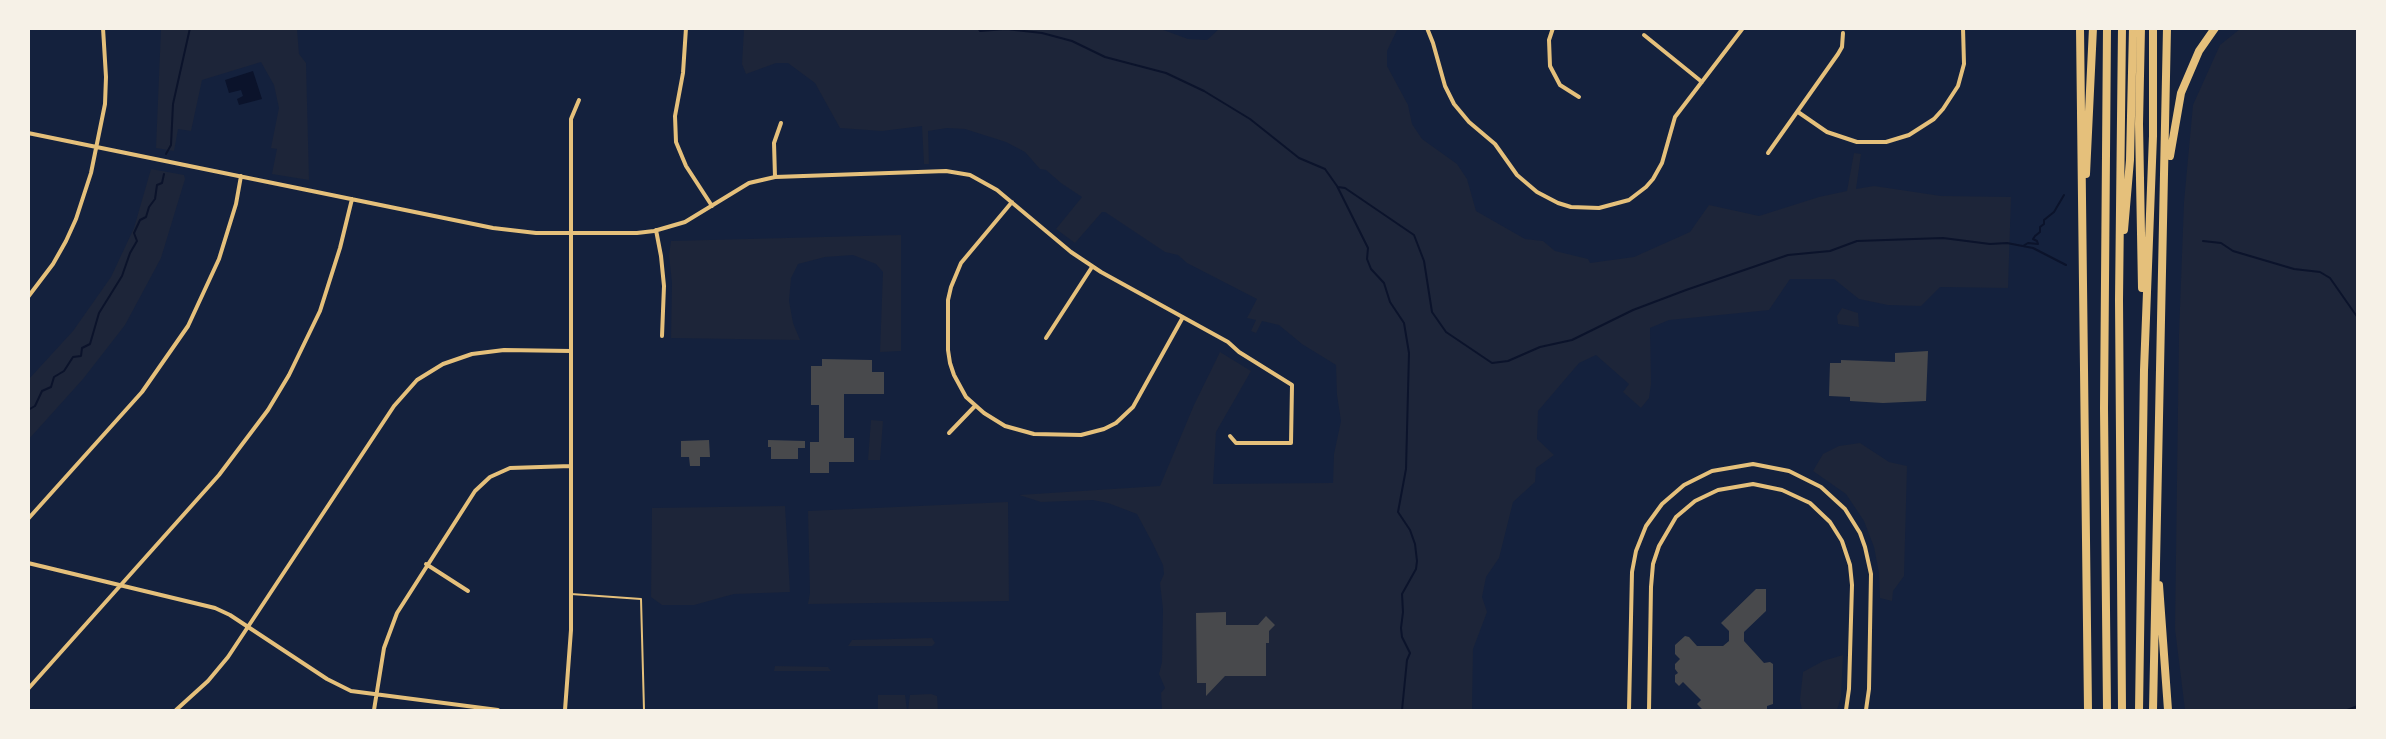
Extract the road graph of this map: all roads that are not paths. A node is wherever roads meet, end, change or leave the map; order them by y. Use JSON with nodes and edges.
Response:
{"nodes":[{"id":1,"x":103,"y":28,"type":"edge"},
{"id":2,"x":686,"y":28,"type":"edge"},
{"id":3,"x":1426,"y":28,"type":"edge"},
{"id":4,"x":1553,"y":28,"type":"edge"},
{"id":5,"x":1743,"y":28,"type":"edge"},
{"id":6,"x":1963,"y":28,"type":"edge"},
{"id":7,"x":2080,"y":28,"type":"edge"},
{"id":8,"x":2093,"y":28,"type":"edge"},
{"id":9,"x":2107,"y":28,"type":"edge"},
{"id":10,"x":2122,"y":28,"type":"edge"},
{"id":11,"x":2133,"y":28,"type":"edge"},
{"id":12,"x":2141,"y":28,"type":"edge"},
{"id":13,"x":2153,"y":28,"type":"edge"},
{"id":14,"x":2167,"y":28,"type":"edge"},
{"id":15,"x":2215,"y":28,"type":"edge"},
{"id":16,"x":1843,"y":33,"type":"dead end"},
{"id":17,"x":1644,"y":35,"type":"dead end"},
{"id":18,"x":1702,"y":82,"type":"junction"},
{"id":19,"x":1579,"y":97,"type":"dead end"},
{"id":20,"x":579,"y":100,"type":"dead end"},
{"id":21,"x":1798,"y":112,"type":"junction"},
{"id":22,"x":781,"y":123,"type":"dead end"},
{"id":23,"x":28,"y":133,"type":"edge"},
{"id":24,"x":96,"y":147,"type":"junction"},
{"id":25,"x":1768,"y":153,"type":"dead end"},
{"id":26,"x":241,"y":176,"type":"junction"},
{"id":27,"x":775,"y":177,"type":"junction"},
{"id":28,"x":352,"y":199,"type":"junction"},
{"id":29,"x":1012,"y":202,"type":"junction"},
{"id":30,"x":2165,"y":203,"type":"junction"},
{"id":31,"x":712,"y":206,"type":"junction"},
{"id":32,"x":656,"y":231,"type":"junction"},
{"id":33,"x":571,"y":233,"type":"junction"},
{"id":34,"x":2083,"y":234,"type":"junction"},
{"id":35,"x":1092,"y":267,"type":"junction"},
{"id":36,"x":28,"y":297,"type":"edge"},
{"id":37,"x":2119,"y":300,"type":"junction"},
{"id":38,"x":1183,"y":317,"type":"junction"},
{"id":39,"x":662,"y":336,"type":"dead end"},
{"id":40,"x":1046,"y":338,"type":"dead end"},
{"id":41,"x":571,"y":351,"type":"junction"},
{"id":42,"x":2144,"y":370,"type":"junction"},
{"id":43,"x":975,"y":406,"type":"junction"},
{"id":44,"x":949,"y":433,"type":"dead end"},
{"id":45,"x":1230,"y":436,"type":"dead end"},
{"id":46,"x":571,"y":466,"type":"junction"},
{"id":47,"x":28,"y":519,"type":"edge"},
{"id":48,"x":2156,"y":530,"type":"junction"},
{"id":49,"x":28,"y":563,"type":"edge"},
{"id":50,"x":426,"y":564,"type":"junction"},
{"id":51,"x":121,"y":585,"type":"junction"},
{"id":52,"x":468,"y":591,"type":"dead end"},
{"id":53,"x":571,"y":594,"type":"junction"},
{"id":54,"x":249,"y":628,"type":"junction"},
{"id":55,"x":28,"y":688,"type":"edge"},
{"id":56,"x":376,"y":694,"type":"junction"},
{"id":57,"x":176,"y":711,"type":"edge"},
{"id":58,"x":374,"y":711,"type":"edge"},
{"id":59,"x":498,"y":711,"type":"edge"},
{"id":60,"x":566,"y":711,"type":"edge"},
{"id":61,"x":644,"y":711,"type":"edge"},
{"id":62,"x":1629,"y":711,"type":"edge"},
{"id":63,"x":1649,"y":711,"type":"edge"},
{"id":64,"x":1846,"y":711,"type":"edge"},
{"id":65,"x":1866,"y":711,"type":"edge"},
{"id":66,"x":2088,"y":711,"type":"edge"},
{"id":67,"x":2107,"y":711,"type":"edge"},
{"id":68,"x":2122,"y":711,"type":"edge"},
{"id":69,"x":2139,"y":711,"type":"edge"},
{"id":70,"x":2153,"y":711,"type":"edge"},
{"id":71,"x":2168,"y":711,"type":"edge"}],
"edges":[{"from":1,"to":24,"type":"street"},
{"from":2,"to":31,"type":"street"},
{"from":3,"to":18,"type":"street"},
{"from":4,"to":19,"type":"street"},
{"from":5,"to":18,"type":"street"},
{"from":6,"to":21,"type":"street"},
{"from":7,"to":34,"type":"highway"},
{"from":8,"to":34,"type":"highway"},
{"from":9,"to":67,"type":"highway"},
{"from":10,"to":37,"type":"highway"},
{"from":11,"to":37,"type":"highway"},
{"from":12,"to":42,"type":"highway"},
{"from":13,"to":42,"type":"highway"},
{"from":14,"to":30,"type":"highway"},
{"from":15,"to":30,"type":"highway"},
{"from":16,"to":21,"type":"street"},
{"from":17,"to":18,"type":"street"},
{"from":20,"to":33,"type":"street"},
{"from":21,"to":25,"type":"street"},
{"from":22,"to":27,"type":"street"},
{"from":23,"to":24,"type":"street"},
{"from":24,"to":26,"type":"street"},
{"from":24,"to":36,"type":"street"},
{"from":26,"to":28,"type":"street"},
{"from":26,"to":47,"type":"street"},
{"from":27,"to":29,"type":"street"},
{"from":27,"to":31,"type":"street"},
{"from":28,"to":33,"type":"street"},
{"from":28,"to":51,"type":"street"},
{"from":29,"to":35,"type":"street"},
{"from":29,"to":43,"type":"street"},
{"from":30,"to":48,"type":"highway"},
{"from":31,"to":32,"type":"street"},
{"from":32,"to":33,"type":"street"},
{"from":32,"to":39,"type":"street"},
{"from":33,"to":41,"type":"street"},
{"from":34,"to":66,"type":"highway"},
{"from":35,"to":38,"type":"street"},
{"from":35,"to":40,"type":"street"},
{"from":37,"to":68,"type":"highway"},
{"from":38,"to":43,"type":"street"},
{"from":38,"to":45,"type":"street"},
{"from":41,"to":46,"type":"street"},
{"from":41,"to":54,"type":"street"},
{"from":42,"to":69,"type":"highway"},
{"from":43,"to":44,"type":"street"},
{"from":46,"to":50,"type":"street"},
{"from":46,"to":53,"type":"street"},
{"from":48,"to":70,"type":"highway"},
{"from":48,"to":71,"type":"highway"},
{"from":49,"to":51,"type":"street"},
{"from":50,"to":52,"type":"street"},
{"from":50,"to":56,"type":"street"},
{"from":51,"to":54,"type":"street"},
{"from":51,"to":55,"type":"street"},
{"from":53,"to":60,"type":"street"},
{"from":53,"to":61,"type":"lane"},
{"from":54,"to":56,"type":"street"},
{"from":54,"to":57,"type":"street"},
{"from":56,"to":58,"type":"street"},
{"from":56,"to":59,"type":"street"},
{"from":62,"to":65,"type":"street"},
{"from":63,"to":64,"type":"street"}]}
